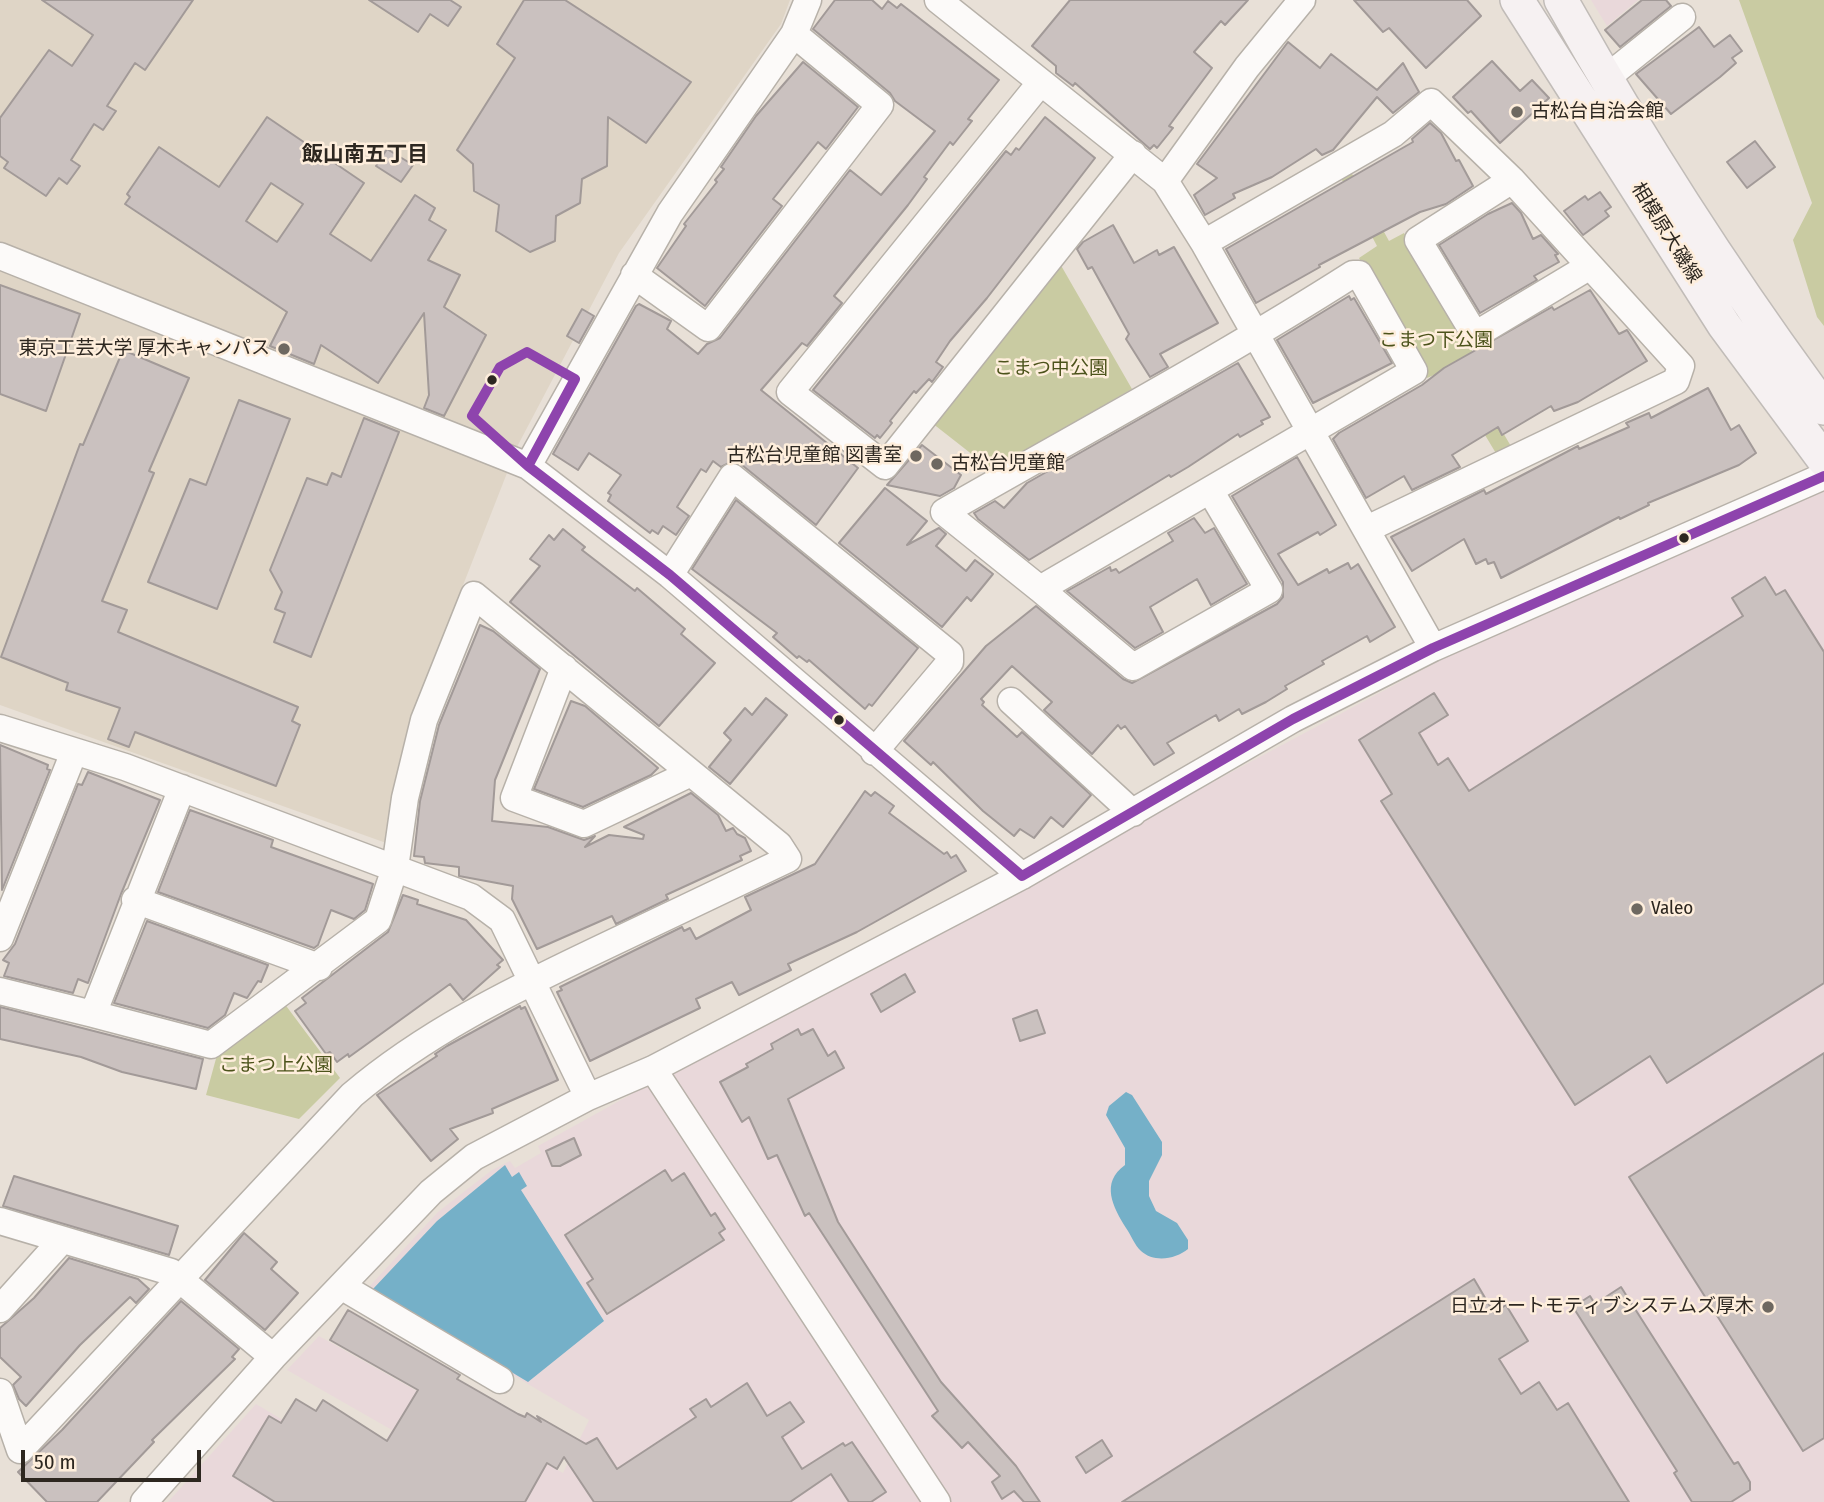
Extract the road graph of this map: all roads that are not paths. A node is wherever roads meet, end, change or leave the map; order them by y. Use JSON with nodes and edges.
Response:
{"nodes":[{"id":1,"x":808,"y":0,"type":"edge"},
{"id":2,"x":938,"y":0,"type":"edge"},
{"id":3,"x":1302,"y":0,"type":"edge"},
{"id":4,"x":1517,"y":0,"type":"edge"},
{"id":5,"x":1560,"y":0,"type":"edge"},
{"id":6,"x":1682,"y":17,"type":"dead end"},
{"id":7,"x":794,"y":34,"type":"junction"},
{"id":8,"x":1605,"y":79,"type":"junction"},
{"id":9,"x":1041,"y":82,"type":"junction"},
{"id":10,"x":1133,"y":154,"type":"junction"},
{"id":11,"x":1512,"y":180,"type":"junction"},
{"id":12,"x":1165,"y":181,"type":"junction"},
{"id":13,"x":1204,"y":243,"type":"junction"},
{"id":14,"x":0,"y":256,"type":"edge"},
{"id":15,"x":1590,"y":266,"type":"junction"},
{"id":16,"x":634,"y":275,"type":"junction"},
{"id":17,"x":1256,"y":335,"type":"junction"},
{"id":18,"x":1824,"y":408,"type":"edge"},
{"id":19,"x":1310,"y":433,"type":"junction"},
{"id":20,"x":1824,"y":460,"type":"edge"},
{"id":21,"x":528,"y":466,"type":"junction"},
{"id":22,"x":1824,"y":476,"type":"edge"},
{"id":23,"x":1211,"y":492,"type":"junction"},
{"id":24,"x":1367,"y":529,"type":"junction"},
{"id":25,"x":670,"y":575,"type":"junction"},
{"id":26,"x":1040,"y":589,"type":"junction"},
{"id":27,"x":1433,"y":648,"type":"junction"},
{"id":28,"x":564,"y":668,"type":"junction"},
{"id":29,"x":1012,"y":701,"type":"dead end"},
{"id":30,"x":0,"y":728,"type":"edge"},
{"id":31,"x":74,"y":752,"type":"junction"},
{"id":32,"x":874,"y":752,"type":"junction"},
{"id":33,"x":691,"y":773,"type":"junction"},
{"id":34,"x":182,"y":788,"type":"junction"},
{"id":35,"x":1133,"y":813,"type":"junction"},
{"id":36,"x":395,"y":868,"type":"junction"},
{"id":37,"x":1022,"y":876,"type":"junction"},
{"id":38,"x":135,"y":900,"type":"junction"},
{"id":39,"x":0,"y":939,"type":"edge"},
{"id":40,"x":318,"y":967,"type":"junction"},
{"id":41,"x":534,"y":981,"type":"junction"},
{"id":42,"x":0,"y":990,"type":"edge"},
{"id":43,"x":93,"y":1014,"type":"junction"},
{"id":44,"x":653,"y":1069,"type":"junction"},
{"id":45,"x":589,"y":1097,"type":"junction"},
{"id":46,"x":0,"y":1222,"type":"edge"},
{"id":47,"x":62,"y":1240,"type":"junction"},
{"id":48,"x":182,"y":1279,"type":"junction"},
{"id":49,"x":341,"y":1286,"type":"junction"},
{"id":50,"x":0,"y":1309,"type":"edge"},
{"id":51,"x":273,"y":1357,"type":"junction"},
{"id":52,"x":487,"y":1380,"type":"dead end"},
{"id":53,"x":0,"y":1392,"type":"edge"},
{"id":54,"x":144,"y":1502,"type":"edge"},
{"id":55,"x":936,"y":1502,"type":"edge"}],
"edges":[{"from":1,"to":7,"type":"street"},
{"from":2,"to":9,"type":"street"},
{"from":3,"to":12,"type":"street"},
{"from":4,"to":20,"type":"main road","name":"相模原大磯線"},
{"from":5,"to":8,"type":"main road","name":"相模原大磯線"},
{"from":6,"to":8,"type":"street"},
{"from":7,"to":16,"type":"street"},
{"from":7,"to":16,"type":"street"},
{"from":8,"to":18,"type":"main road","name":"相模原大磯線"},
{"from":9,"to":10,"type":"street"},
{"from":9,"to":10,"type":"street"},
{"from":10,"to":12,"type":"street"},
{"from":11,"to":13,"type":"street"},
{"from":11,"to":15,"type":"street"},
{"from":11,"to":15,"type":"street"},
{"from":12,"to":13,"type":"street"},
{"from":13,"to":17,"type":"street"},
{"from":14,"to":21,"type":"street"},
{"from":15,"to":24,"type":"street"},
{"from":16,"to":21,"type":"street"},
{"from":17,"to":19,"type":"street"},
{"from":17,"to":19,"type":"street"},
{"from":17,"to":26,"type":"street"},
{"from":19,"to":23,"type":"street"},
{"from":19,"to":24,"type":"street"},
{"from":21,"to":25,"type":"street"},
{"from":22,"to":27,"type":"street"},
{"from":23,"to":26,"type":"street"},
{"from":23,"to":26,"type":"street"},
{"from":24,"to":27,"type":"street"},
{"from":25,"to":32,"type":"street"},
{"from":25,"to":32,"type":"street"},
{"from":27,"to":35,"type":"street"},
{"from":28,"to":33,"type":"street"},
{"from":28,"to":33,"type":"street"},
{"from":28,"to":36,"type":"street"},
{"from":29,"to":35,"type":"street"},
{"from":30,"to":31,"type":"street"},
{"from":31,"to":34,"type":"street"},
{"from":31,"to":39,"type":"street"},
{"from":32,"to":37,"type":"street"},
{"from":33,"to":41,"type":"street"},
{"from":34,"to":36,"type":"street"},
{"from":34,"to":38,"type":"street"},
{"from":35,"to":37,"type":"street"},
{"from":36,"to":40,"type":"street"},
{"from":36,"to":41,"type":"street"},
{"from":37,"to":44,"type":"street"},
{"from":38,"to":40,"type":"street"},
{"from":38,"to":43,"type":"street"},
{"from":40,"to":43,"type":"street"},
{"from":41,"to":45,"type":"street"},
{"from":41,"to":48,"type":"street"},
{"from":42,"to":43,"type":"street"},
{"from":44,"to":45,"type":"street"},
{"from":44,"to":55,"type":"street"},
{"from":45,"to":49,"type":"street"},
{"from":46,"to":47,"type":"street"},
{"from":47,"to":48,"type":"street"},
{"from":47,"to":50,"type":"street"},
{"from":48,"to":51,"type":"street"},
{"from":48,"to":53,"type":"street"},
{"from":49,"to":51,"type":"street"},
{"from":49,"to":52,"type":"street"},
{"from":51,"to":54,"type":"street"}]}
